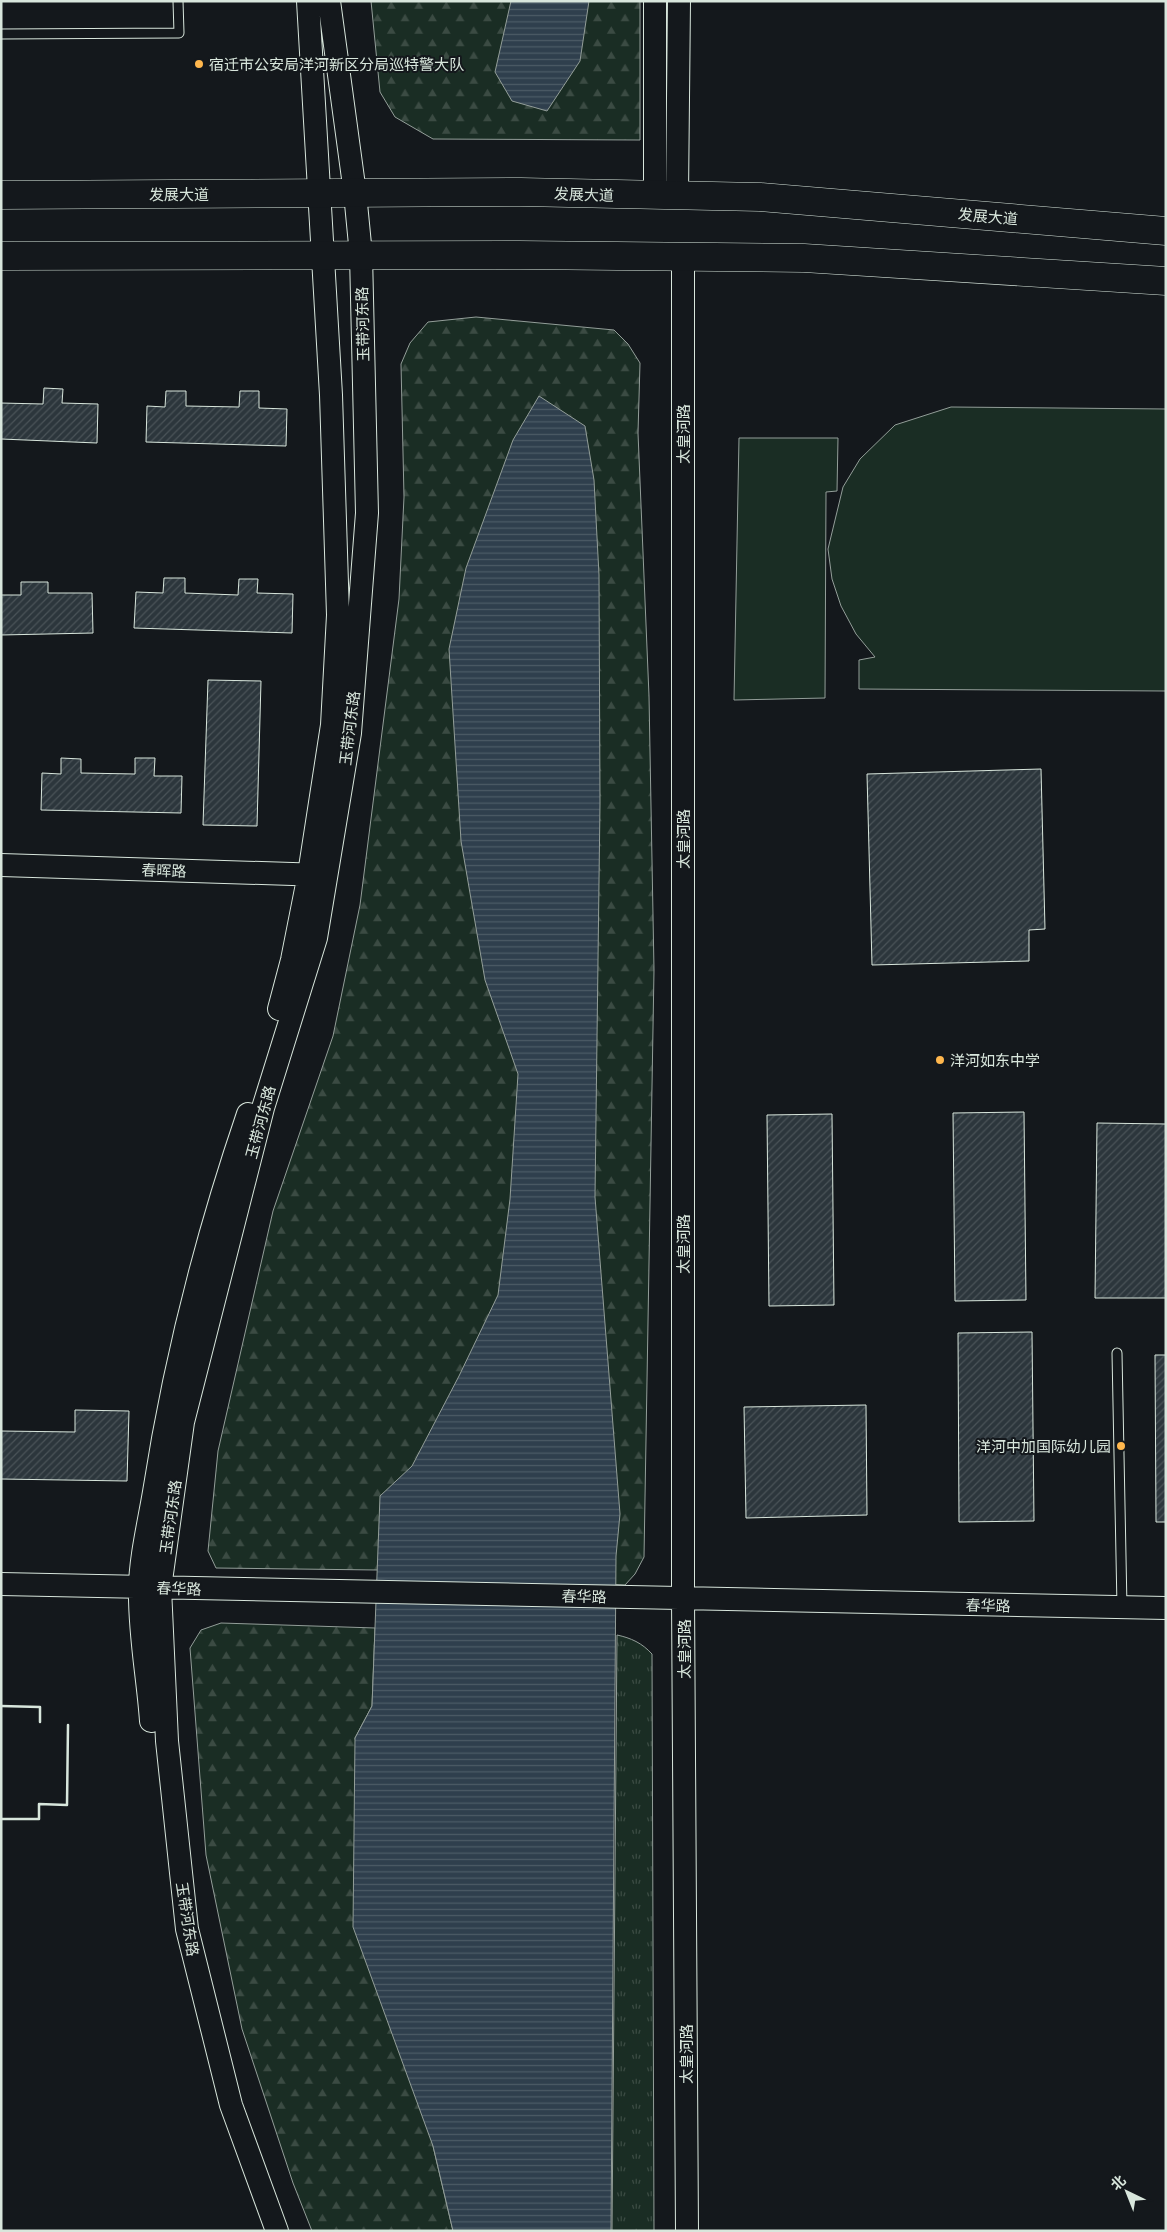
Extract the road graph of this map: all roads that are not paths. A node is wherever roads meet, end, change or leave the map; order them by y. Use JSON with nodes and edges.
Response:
{"nodes":[{"id":1,"x":178,"y":1,"type":"edge"},
{"id":2,"x":308,"y":1,"type":"edge"},
{"id":3,"x":329,"y":1,"type":"edge"},
{"id":4,"x":655,"y":1,"type":"edge"},
{"id":5,"x":679,"y":1,"type":"edge"},
{"id":6,"x":1,"y":34,"type":"edge"},
{"id":7,"x":320,"y":193,"type":"junction"},
{"id":8,"x":355,"y":193,"type":"junction"},
{"id":9,"x":1,"y":195,"type":"edge"},
{"id":10,"x":666,"y":196,"type":"junction"},
{"id":11,"x":1166,"y":231,"type":"edge"},
{"id":12,"x":323,"y":255,"type":"junction"},
{"id":13,"x":361,"y":255,"type":"junction"},
{"id":14,"x":1,"y":256,"type":"edge"},
{"id":15,"x":683,"y":256,"type":"junction"},
{"id":16,"x":1166,"y":281,"type":"edge"},
{"id":17,"x":1,"y":865,"type":"edge"},
{"id":18,"x":317,"y":875,"type":"junction"},
{"id":19,"x":1117,"y":1353,"type":"dead end"},
{"id":20,"x":1,"y":1584,"type":"edge"},
{"id":21,"x":150,"y":1587,"type":"junction"},
{"id":22,"x":683,"y":1598,"type":"junction"},
{"id":23,"x":1122,"y":1607,"type":"junction"},
{"id":24,"x":1166,"y":1608,"type":"edge"},
{"id":25,"x":262,"y":2231,"type":"edge"},
{"id":26,"x":278,"y":2231,"type":"edge"},
{"id":27,"x":687,"y":2231,"type":"edge"}],
"edges":[{"from":1,"to":6,"type":"lane"},
{"from":2,"to":7,"type":"street","name":"玉带河东路"},
{"from":3,"to":8,"type":"street","name":"玉带河东路"},
{"from":4,"to":10,"type":"street"},
{"from":5,"to":10,"type":"street"},
{"from":7,"to":8,"type":"main road","name":"发展大道"},
{"from":7,"to":9,"type":"main road","name":"发展大道"},
{"from":7,"to":12,"type":"street","name":"玉带河东路"},
{"from":8,"to":10,"type":"main road","name":"发展大道"},
{"from":8,"to":13,"type":"street","name":"玉带河东路"},
{"from":10,"to":11,"type":"main road","name":"发展大道"},
{"from":12,"to":13,"type":"main road"},
{"from":12,"to":14,"type":"main road"},
{"from":12,"to":18,"type":"street","name":"玉带河东路"},
{"from":13,"to":15,"type":"main road"},
{"from":13,"to":18,"type":"street","name":"玉带河东路"},
{"from":15,"to":16,"type":"main road"},
{"from":15,"to":22,"type":"street","name":"太皇河路"},
{"from":17,"to":18,"type":"street","name":"春晖路"},
{"from":18,"to":21,"type":"street","name":"玉带河东路"},
{"from":19,"to":23,"type":"lane"},
{"from":20,"to":21,"type":"street","name":"春华路"},
{"from":21,"to":22,"type":"street","name":"春华路"},
{"from":21,"to":25,"type":"street","name":"玉带河东路"},
{"from":21,"to":26,"type":"street","name":"玉带河东路"},
{"from":22,"to":23,"type":"street","name":"春华路"},
{"from":22,"to":27,"type":"street","name":"太皇河路"},
{"from":23,"to":24,"type":"street","name":"春华路"}]}
